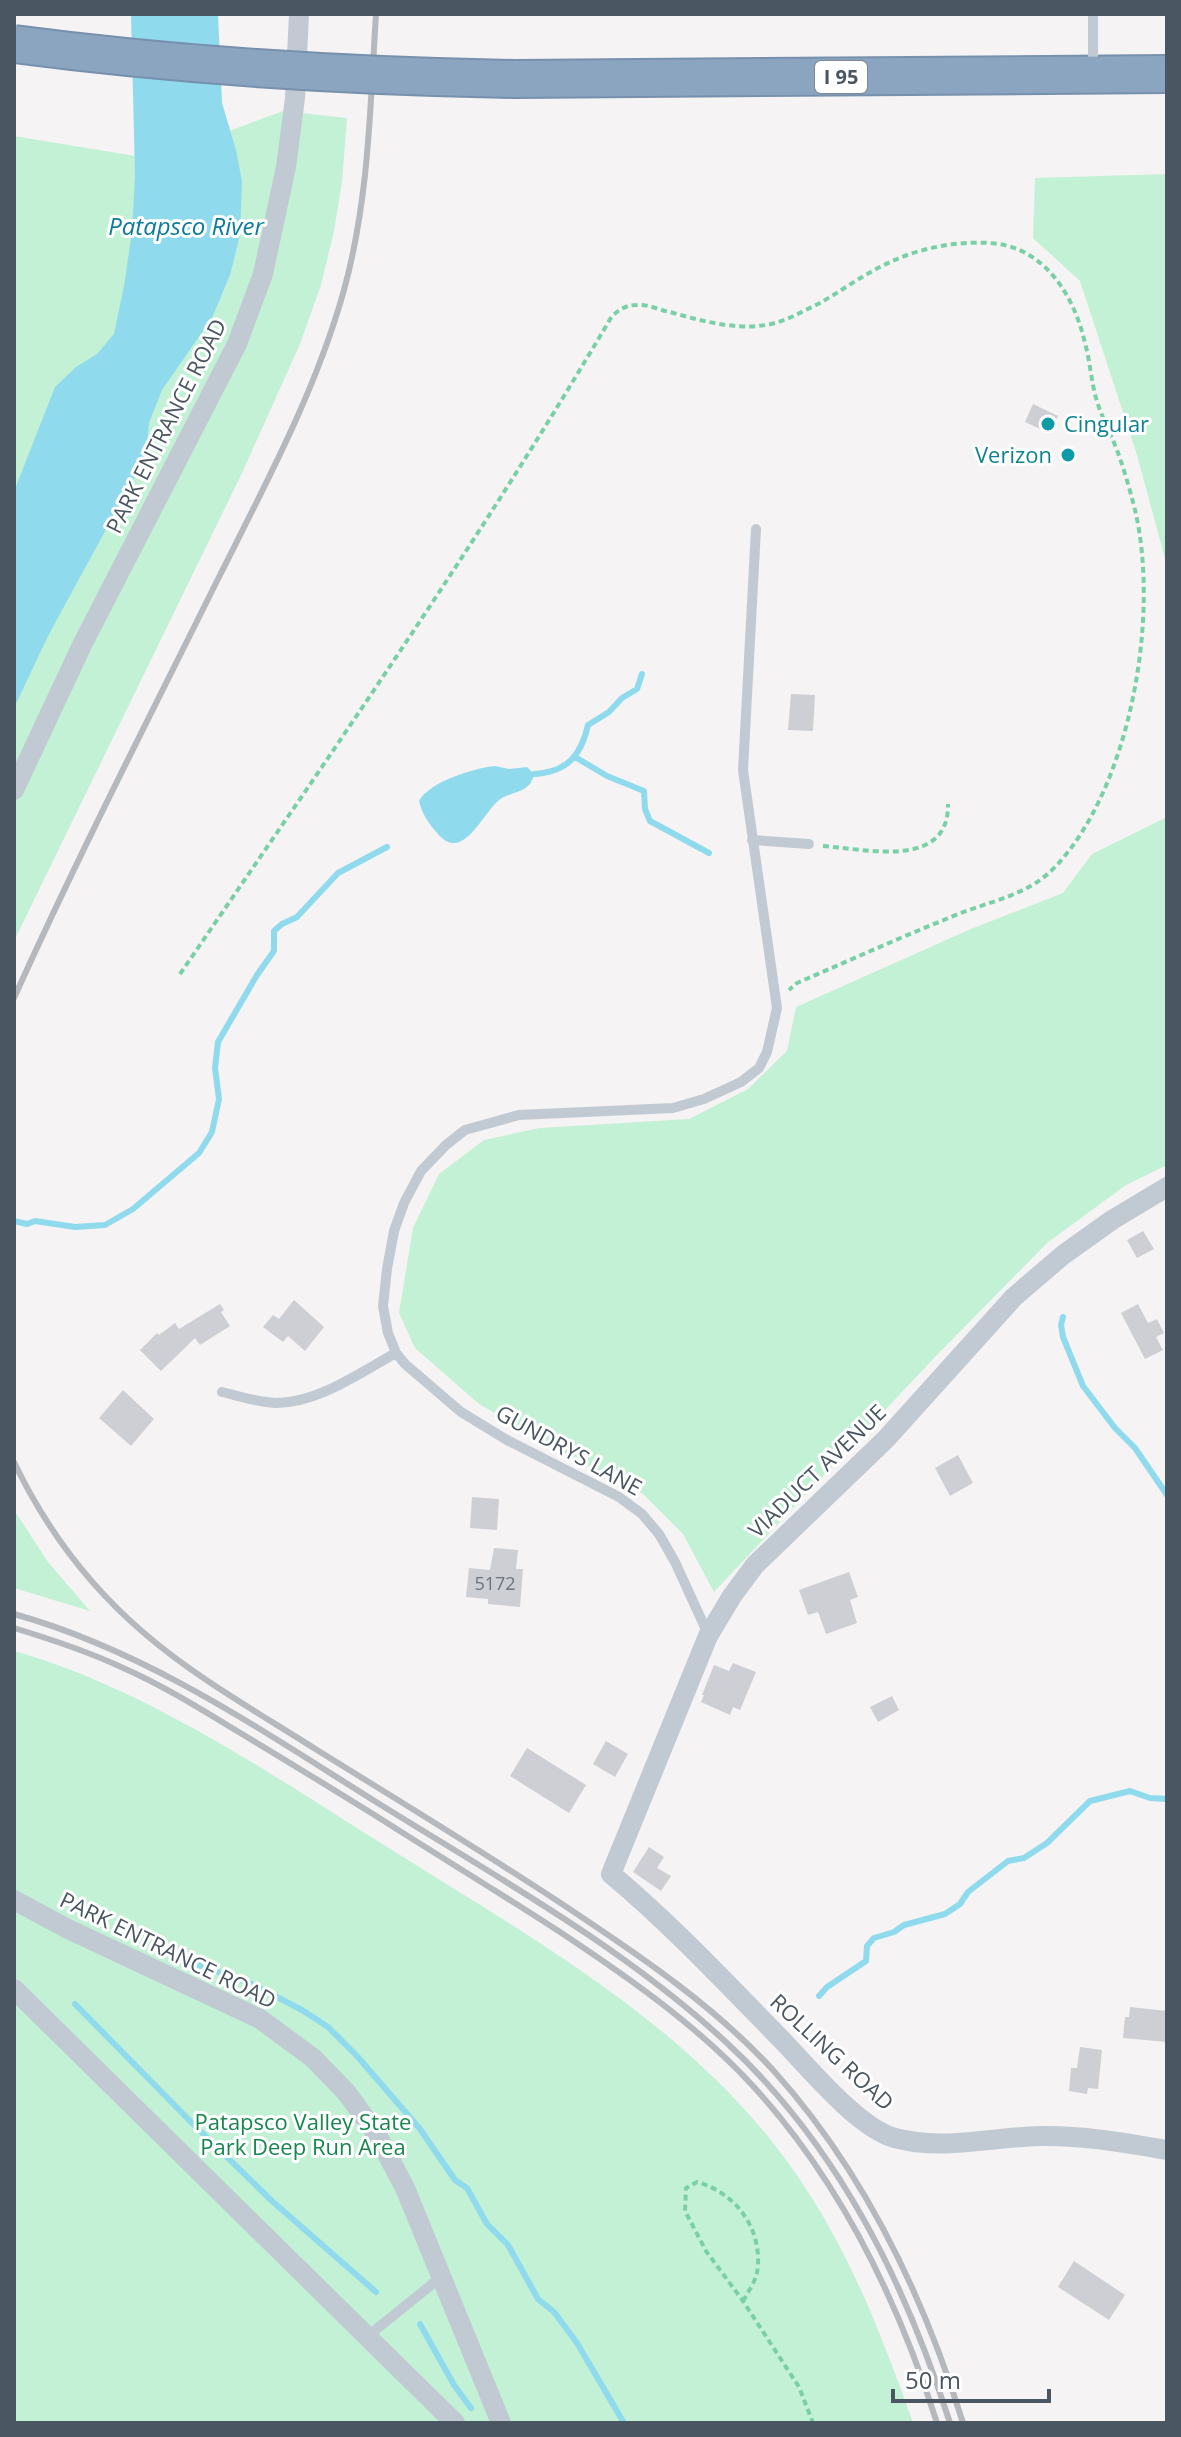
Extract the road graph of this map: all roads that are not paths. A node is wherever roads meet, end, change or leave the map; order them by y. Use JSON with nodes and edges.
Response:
{"nodes":[{"id":1,"x":299,"y":14,"type":"edge"},
{"id":2,"x":1093,"y":14,"type":"edge"},
{"id":3,"x":14,"y":44,"type":"edge"},
{"id":4,"x":1093,"y":74,"type":"junction"},
{"id":5,"x":1167,"y":74,"type":"edge"},
{"id":6,"x":756,"y":529,"type":"dead end"},
{"id":7,"x":14,"y":790,"type":"edge"},
{"id":8,"x":752,"y":840,"type":"junction"},
{"id":9,"x":809,"y":844,"type":"road end"},
{"id":10,"x":1167,"y":1187,"type":"edge"},
{"id":11,"x":396,"y":1353,"type":"junction"},
{"id":12,"x":222,"y":1392,"type":"dead end"},
{"id":13,"x":708,"y":1636,"type":"junction"},
{"id":14,"x":611,"y":1874,"type":"joint"},
{"id":15,"x":14,"y":1900,"type":"edge"},
{"id":16,"x":14,"y":1989,"type":"edge"},
{"id":17,"x":1167,"y":2150,"type":"edge"},
{"id":18,"x":441,"y":2277,"type":"junction"},
{"id":19,"x":368,"y":2336,"type":"junction"},
{"id":20,"x":455,"y":2423,"type":"edge"},
{"id":21,"x":501,"y":2423,"type":"edge"}],
"edges":[{"from":1,"to":7,"type":"street","name":"PARK ENTRANCE ROAD"},
{"from":2,"to":4,"type":"lane"},
{"from":3,"to":4,"type":"highway","number":"I 95","bridge":true},
{"from":4,"to":5,"type":"highway","number":"I 95"},
{"from":6,"to":8,"type":"lane"},
{"from":8,"to":9,"type":"lane"},
{"from":8,"to":11,"type":"lane"},
{"from":10,"to":13,"type":"street","name":"VIADUCT AVENUE"},
{"from":11,"to":12,"type":"lane"},
{"from":11,"to":13,"type":"lane","name":"GUNDRYS LANE"},
{"from":13,"to":14,"type":"street","name":"VIADUCT AVENUE"},
{"from":14,"to":17,"type":"street","name":"ROLLING ROAD"},
{"from":15,"to":18,"type":"street","name":"PARK ENTRANCE ROAD"},
{"from":16,"to":19,"type":"street"},
{"from":18,"to":19,"type":"lane"},
{"from":18,"to":21,"type":"street","name":"PARK ENTRANCE ROAD"},
{"from":19,"to":20,"type":"street"}]}
